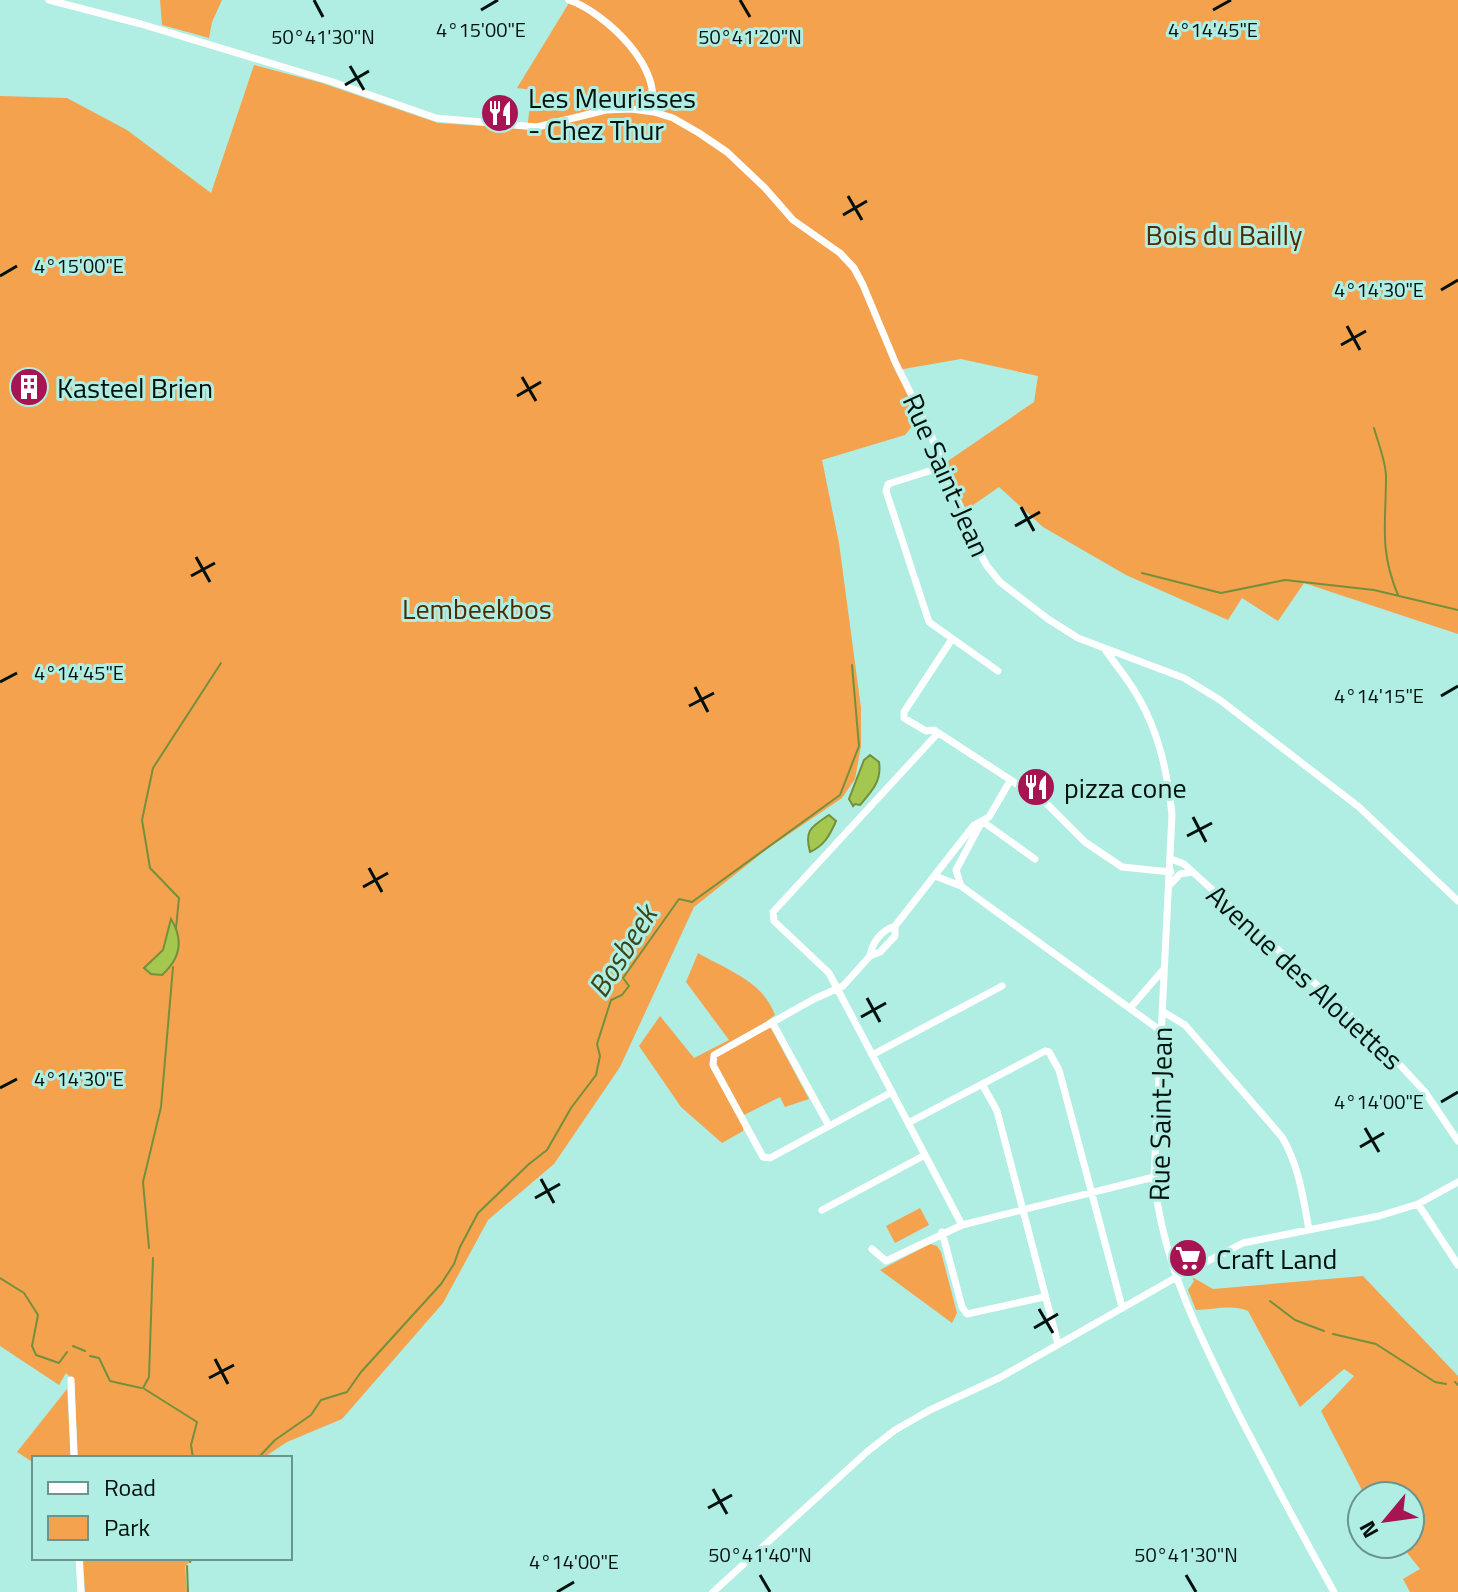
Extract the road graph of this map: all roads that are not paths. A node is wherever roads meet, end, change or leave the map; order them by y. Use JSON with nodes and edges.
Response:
{"nodes":[{"id":1,"x":49,"y":0,"type":"edge"},
{"id":2,"x":569,"y":0,"type":"edge"},
{"id":3,"x":650,"y":111,"type":"junction"},
{"id":4,"x":942,"y":467,"type":"junction"},
{"id":5,"x":952,"y":639,"type":"junction"},
{"id":6,"x":1104,"y":648,"type":"junction"},
{"id":7,"x":998,"y":671,"type":"dead end"},
{"id":8,"x":938,"y":733,"type":"junction"},
{"id":9,"x":1010,"y":781,"type":"junction"},
{"id":10,"x":982,"y":821,"type":"junction"},
{"id":11,"x":1035,"y":859,"type":"dead end"},
{"id":12,"x":1171,"y":859,"type":"junction"},
{"id":13,"x":945,"y":862,"type":"junction"},
{"id":14,"x":956,"y":870,"type":"junction"},
{"id":15,"x":1171,"y":872,"type":"junction"},
{"id":16,"x":1192,"y":872,"type":"junction"},
{"id":17,"x":935,"y":876,"type":"junction"},
{"id":18,"x":1170,"y":884,"type":"junction"},
{"id":19,"x":961,"y":886,"type":"junction"},
{"id":20,"x":1458,"y":901,"type":"edge"},
{"id":21,"x":1164,"y":968,"type":"junction"},
{"id":22,"x":1002,"y":986,"type":"dead end"},
{"id":23,"x":837,"y":990,"type":"junction"},
{"id":24,"x":1131,"y":1007,"type":"junction"},
{"id":25,"x":1162,"y":1011,"type":"junction"},
{"id":26,"x":772,"y":1022,"type":"junction"},
{"id":27,"x":1161,"y":1031,"type":"junction"},
{"id":28,"x":872,"y":1055,"type":"junction"},
{"id":29,"x":982,"y":1084,"type":"junction"},
{"id":30,"x":892,"y":1092,"type":"junction"},
{"id":31,"x":908,"y":1123,"type":"junction"},
{"id":32,"x":829,"y":1126,"type":"junction"},
{"id":33,"x":1458,"y":1141,"type":"edge"},
{"id":34,"x":925,"y":1155,"type":"junction"},
{"id":35,"x":1154,"y":1177,"type":"junction"},
{"id":36,"x":1458,"y":1182,"type":"edge"},
{"id":37,"x":1091,"y":1192,"type":"junction"},
{"id":38,"x":1418,"y":1204,"type":"junction"},
{"id":39,"x":822,"y":1210,"type":"dead end"},
{"id":40,"x":1023,"y":1210,"type":"junction"},
{"id":41,"x":962,"y":1225,"type":"junction"},
{"id":42,"x":1309,"y":1230,"type":"junction"},
{"id":43,"x":942,"y":1232,"type":"junction"},
{"id":44,"x":872,"y":1249,"type":"dead end"},
{"id":45,"x":1458,"y":1265,"type":"edge"},
{"id":46,"x":1175,"y":1278,"type":"junction"},
{"id":47,"x":1044,"y":1297,"type":"junction"},
{"id":48,"x":1122,"y":1307,"type":"junction"},
{"id":49,"x":1058,"y":1344,"type":"junction"},
{"id":50,"x":71,"y":1380,"type":"dead end"},
{"id":51,"x":74,"y":1456,"type":"edge"},
{"id":52,"x":79,"y":1560,"type":"edge"},
{"id":53,"x":81,"y":1592,"type":"edge"},
{"id":54,"x":713,"y":1592,"type":"edge"},
{"id":55,"x":1334,"y":1592,"type":"edge"}],
"edges":[{"from":1,"to":3,"type":"street"},
{"from":2,"to":3,"type":"street"},
{"from":3,"to":4,"type":"street","name":"Rue Saint-Jean"},
{"from":4,"to":5,"type":"street"},
{"from":4,"to":6,"type":"street","name":"Rue Saint-Jean"},
{"from":5,"to":7,"type":"street"},
{"from":5,"to":8,"type":"street"},
{"from":6,"to":12,"type":"street","name":"Rue Saint-Jean"},
{"from":6,"to":20,"type":"street"},
{"from":8,"to":9,"type":"street"},
{"from":8,"to":23,"type":"street"},
{"from":9,"to":10,"type":"street"},
{"from":9,"to":15,"type":"street"},
{"from":10,"to":11,"type":"street"},
{"from":10,"to":13,"type":"street"},
{"from":10,"to":14,"type":"street"},
{"from":12,"to":15,"type":"street","name":"Rue Saint-Jean"},
{"from":12,"to":16,"type":"street","name":"Avenue des Alouettes"},
{"from":13,"to":14,"type":"street"},
{"from":13,"to":17,"type":"street"},
{"from":14,"to":19,"type":"street"},
{"from":15,"to":18,"type":"street","name":"Rue Saint-Jean"},
{"from":16,"to":18,"type":"street"},
{"from":16,"to":33,"type":"street","name":"Avenue des Alouettes"},
{"from":17,"to":19,"type":"street"},
{"from":17,"to":23,"type":"street"},
{"from":18,"to":21,"type":"street","name":"Rue Saint-Jean"},
{"from":19,"to":24,"type":"street"},
{"from":21,"to":24,"type":"street"},
{"from":21,"to":25,"type":"street","name":"Rue Saint-Jean"},
{"from":22,"to":28,"type":"street"},
{"from":23,"to":26,"type":"street"},
{"from":23,"to":28,"type":"street"},
{"from":24,"to":27,"type":"street"},
{"from":25,"to":27,"type":"street","name":"Rue Saint-Jean"},
{"from":25,"to":42,"type":"street"},
{"from":26,"to":32,"type":"street"},
{"from":26,"to":32,"type":"street"},
{"from":27,"to":35,"type":"street","name":"Rue Saint-Jean"},
{"from":28,"to":30,"type":"street"},
{"from":29,"to":31,"type":"street"},
{"from":29,"to":37,"type":"street"},
{"from":29,"to":40,"type":"street"},
{"from":30,"to":31,"type":"street"},
{"from":30,"to":32,"type":"street"},
{"from":31,"to":34,"type":"street"},
{"from":34,"to":39,"type":"street"},
{"from":34,"to":41,"type":"street"},
{"from":35,"to":37,"type":"street"},
{"from":35,"to":46,"type":"street","name":"Rue Saint-Jean"},
{"from":36,"to":38,"type":"street"},
{"from":37,"to":40,"type":"street"},
{"from":37,"to":48,"type":"street"},
{"from":38,"to":42,"type":"street"},
{"from":38,"to":45,"type":"street"},
{"from":40,"to":41,"type":"street"},
{"from":40,"to":47,"type":"street"},
{"from":41,"to":43,"type":"street"},
{"from":42,"to":46,"type":"street"},
{"from":43,"to":44,"type":"street"},
{"from":43,"to":47,"type":"street"},
{"from":46,"to":48,"type":"street"},
{"from":46,"to":55,"type":"street","name":"Rue Saint-Jean"},
{"from":47,"to":49,"type":"street"},
{"from":48,"to":49,"type":"street"},
{"from":49,"to":54,"type":"street"},
{"from":50,"to":51,"type":"street"},
{"from":52,"to":53,"type":"street"}]}
